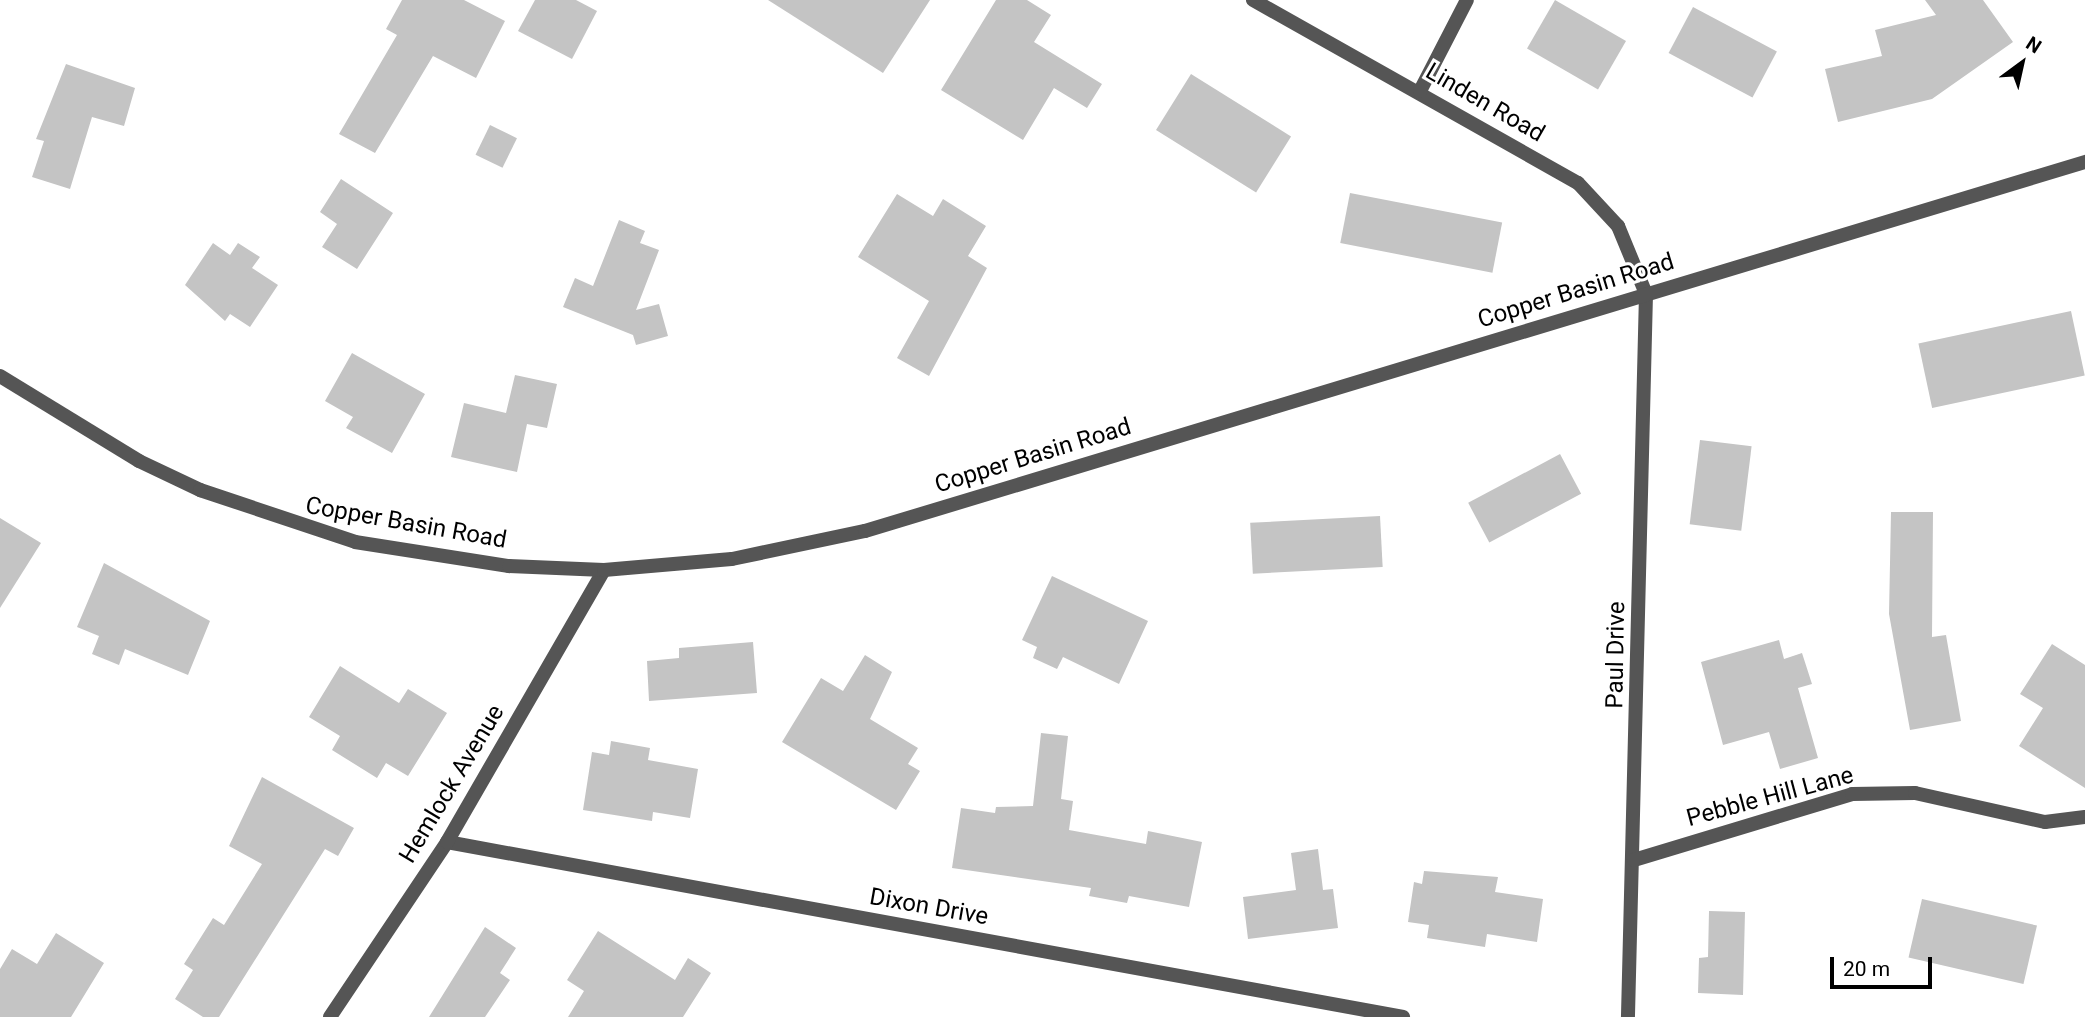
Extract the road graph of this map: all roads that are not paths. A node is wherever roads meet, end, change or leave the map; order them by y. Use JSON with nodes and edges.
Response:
{"nodes":[{"id":1,"x":1253,"y":0,"type":"edge"},
{"id":2,"x":1467,"y":0,"type":"edge"},
{"id":3,"x":1420,"y":91,"type":"junction"},
{"id":4,"x":2085,"y":162,"type":"edge"},
{"id":5,"x":1646,"y":295,"type":"junction"},
{"id":6,"x":0,"y":376,"type":"edge"},
{"id":7,"x":604,"y":570,"type":"junction"},
{"id":8,"x":2085,"y":817,"type":"edge"},
{"id":9,"x":447,"y":842,"type":"junction"},
{"id":10,"x":1634,"y":860,"type":"junction"},
{"id":11,"x":330,"y":1017,"type":"edge"},
{"id":12,"x":1403,"y":1017,"type":"edge"},
{"id":13,"x":1628,"y":1017,"type":"edge"}],
"edges":[{"from":1,"to":3,"type":"street","name":"Linden Road"},
{"from":2,"to":3,"type":"street"},
{"from":3,"to":5,"type":"street","name":"Linden Road"},
{"from":4,"to":5,"type":"street","name":"Copper Basin Road"},
{"from":5,"to":7,"type":"street","name":"Copper Basin Road"},
{"from":5,"to":10,"type":"street","name":"Paul Drive"},
{"from":6,"to":7,"type":"street","name":"Copper Basin Road"},
{"from":7,"to":9,"type":"street","name":"Hemlock Avenue"},
{"from":8,"to":10,"type":"street","name":"Pebble Hill Lane"},
{"from":9,"to":11,"type":"street","name":"Hemlock Avenue"},
{"from":9,"to":12,"type":"street","name":"Dixon Drive"},
{"from":10,"to":13,"type":"street","name":"Paul Drive"}]}
